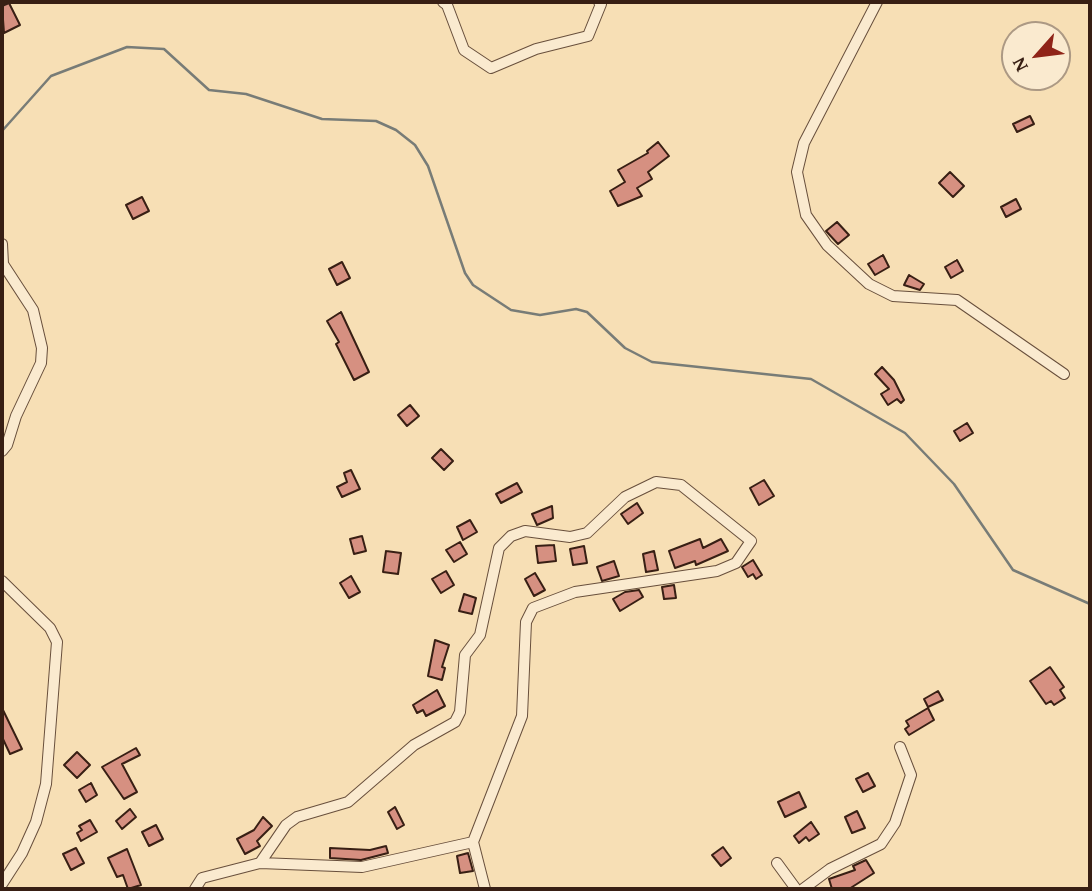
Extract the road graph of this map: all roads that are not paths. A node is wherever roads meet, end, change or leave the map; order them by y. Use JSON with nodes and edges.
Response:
{"nodes":[{"id":1,"x":443,"y":2,"type":"edge"},
{"id":2,"x":599,"y":2,"type":"edge"},
{"id":3,"x":877,"y":2,"type":"edge"},
{"id":4,"x":2,"y":244,"type":"edge"},
{"id":5,"x":1064,"y":374,"type":"dead end"},
{"id":6,"x":2,"y":451,"type":"edge"},
{"id":7,"x":2,"y":582,"type":"edge"},
{"id":8,"x":900,"y":747,"type":"dead end"},
{"id":9,"x":473,"y":842,"type":"junction"},
{"id":10,"x":260,"y":863,"type":"junction"},
{"id":11,"x":778,"y":863,"type":"dead end"},
{"id":12,"x":2,"y":884,"type":"edge"},
{"id":13,"x":195,"y":889,"type":"edge"},
{"id":14,"x":485,"y":889,"type":"edge"},
{"id":15,"x":796,"y":889,"type":"edge"},
{"id":16,"x":803,"y":889,"type":"edge"}],
"edges":[{"from":1,"to":2,"type":"street"},
{"from":3,"to":5,"type":"street"},
{"from":4,"to":6,"type":"street"},
{"from":7,"to":12,"type":"street"},
{"from":8,"to":16,"type":"street"},
{"from":9,"to":10,"type":"street"},
{"from":9,"to":10,"type":"street"},
{"from":9,"to":14,"type":"street"},
{"from":10,"to":13,"type":"street"},
{"from":11,"to":15,"type":"street"}]}
